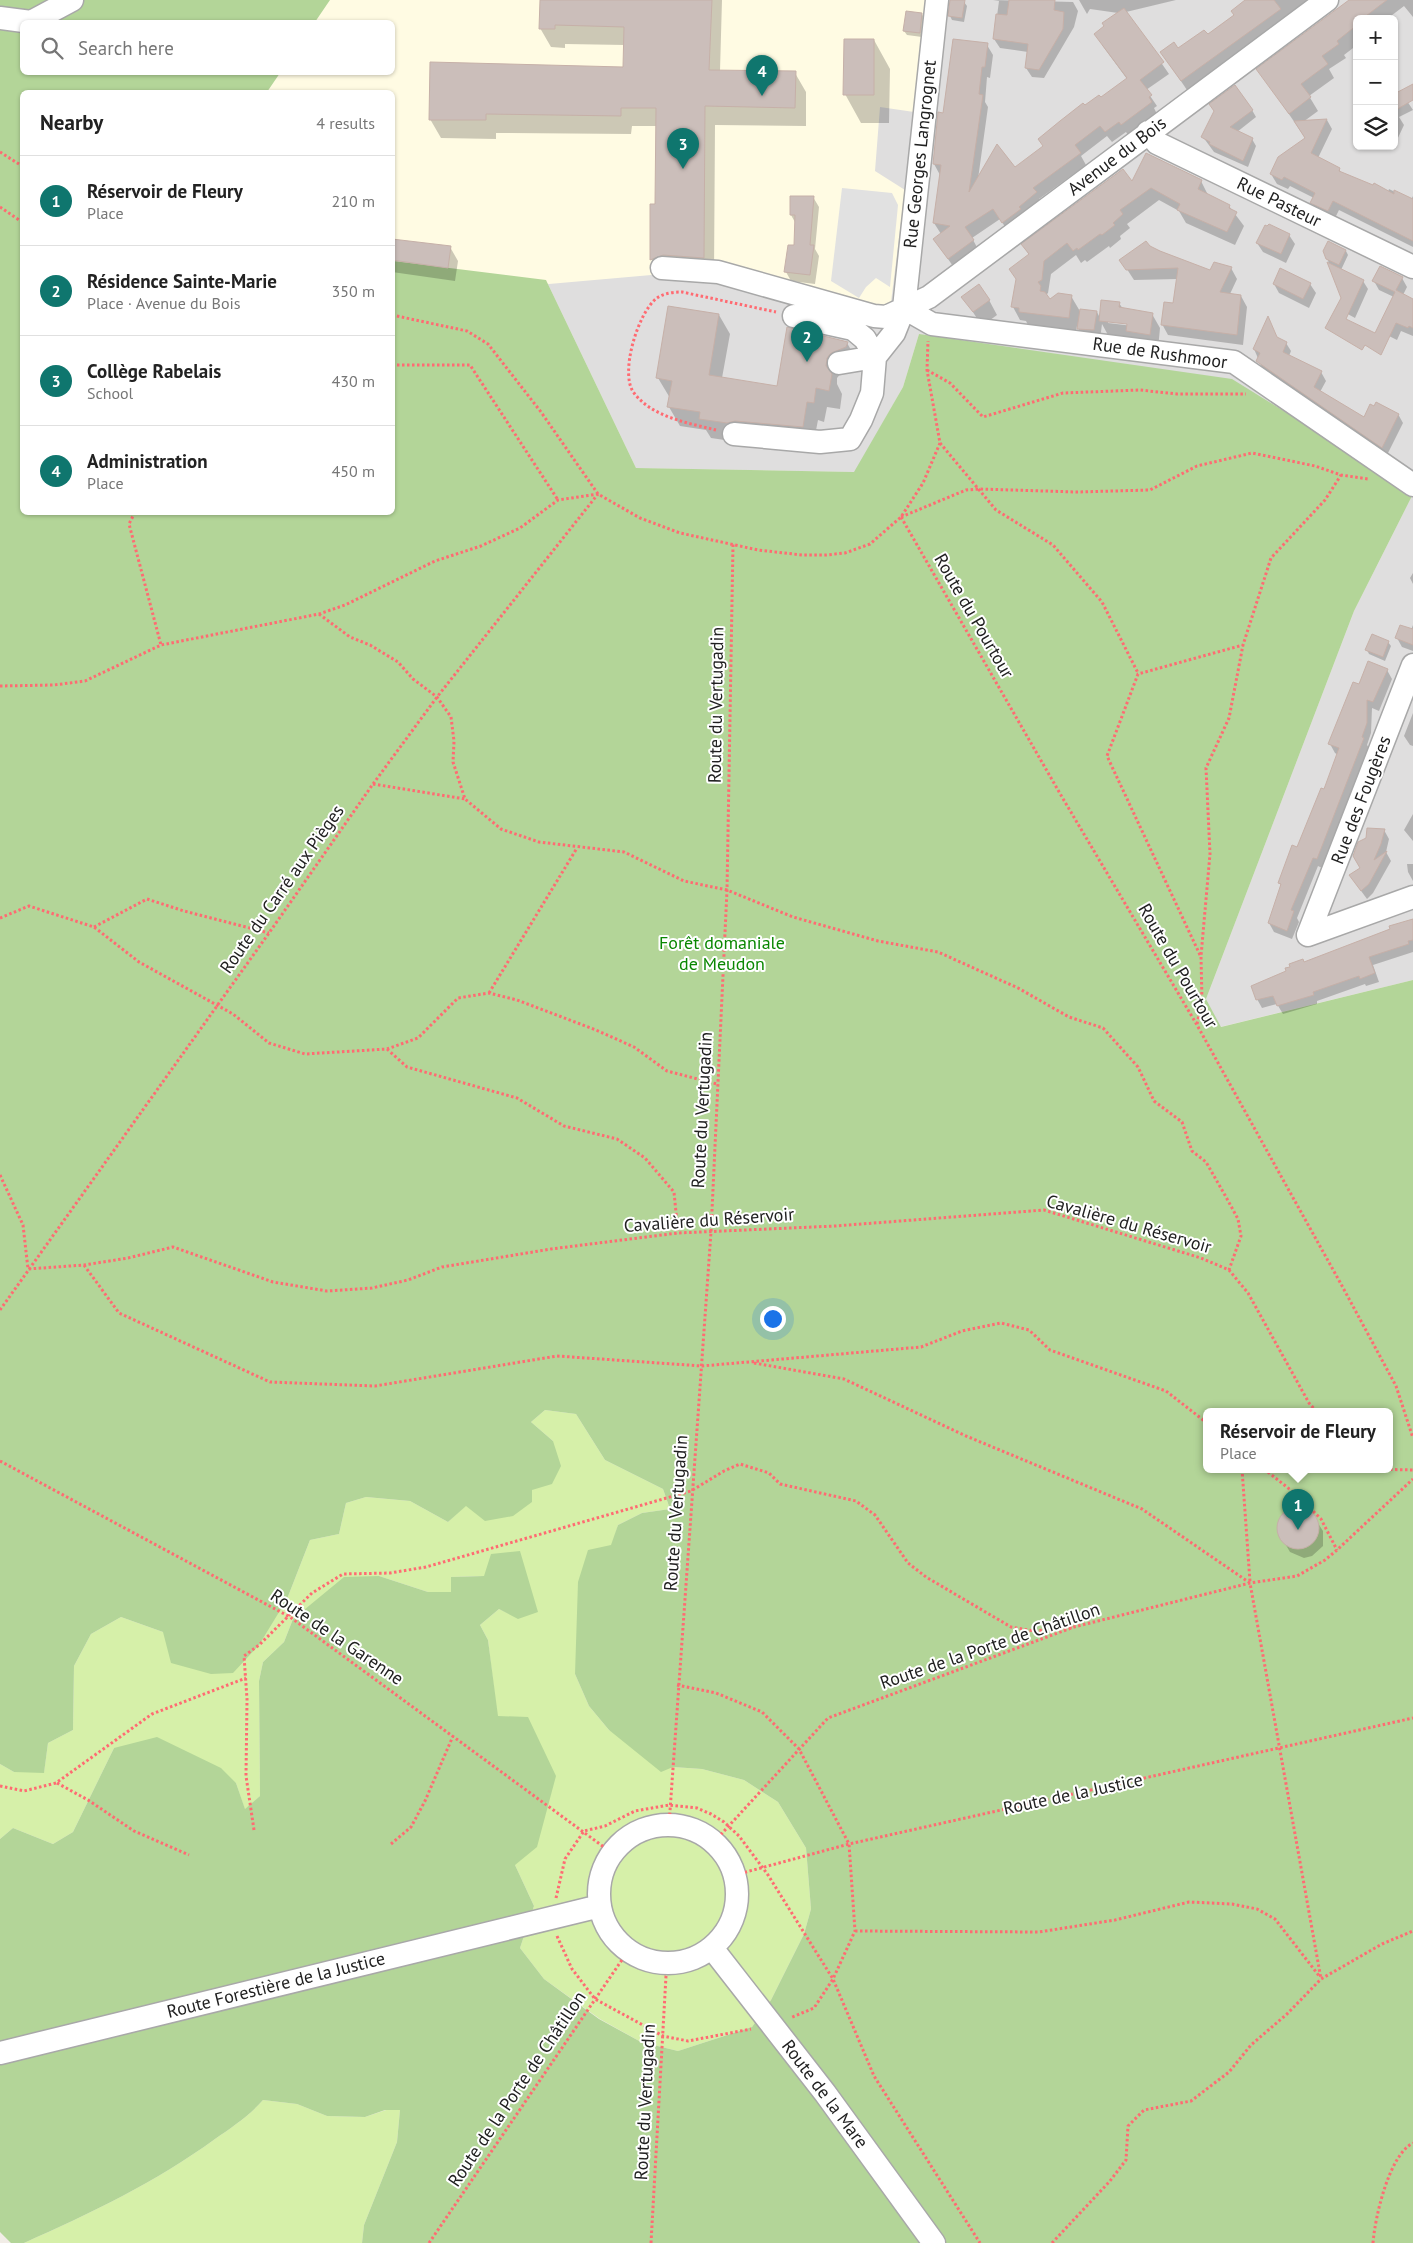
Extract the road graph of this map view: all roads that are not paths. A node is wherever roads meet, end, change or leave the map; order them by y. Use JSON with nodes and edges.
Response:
{"nodes":[{"id":1,"x":72,"y":0,"type":"edge"},
{"id":2,"x":937,"y":0,"type":"edge"},
{"id":3,"x":1327,"y":0,"type":"edge"},
{"id":4,"x":0,"y":18,"type":"edge"},
{"id":5,"x":35,"y":20,"type":"edge"},
{"id":6,"x":20,"y":21,"type":"edge"},
{"id":7,"x":1148,"y":132,"type":"junction"},
{"id":8,"x":1413,"y":267,"type":"edge"},
{"id":9,"x":662,"y":268,"type":"dead end"},
{"id":10,"x":904,"y":308,"type":"junction"},
{"id":11,"x":794,"y":316,"type":"road end"},
{"id":12,"x":875,"y":357,"type":"junction"},
{"id":13,"x":839,"y":364,"type":"dead end"},
{"id":14,"x":734,"y":434,"type":"road end"},
{"id":15,"x":1413,"y":485,"type":"edge"},
{"id":16,"x":1413,"y":664,"type":"edge"},
{"id":17,"x":1413,"y":897,"type":"edge"},
{"id":18,"x":600,"y":1906,"type":"junction"},
{"id":19,"x":712,"y":1948,"type":"junction"},
{"id":20,"x":0,"y":2054,"type":"edge"},
{"id":21,"x":934,"y":2243,"type":"edge"}],
"edges":[{"from":1,"to":5,"type":"street"},
{"from":2,"to":10,"type":"street","name":"Rue Georges Langrognet"},
{"from":3,"to":7,"type":"street","name":"Avenue du Bois"},
{"from":4,"to":6,"type":"street"},
{"from":7,"to":8,"type":"street","name":"Rue Pasteur"},
{"from":7,"to":10,"type":"street","name":"Avenue du Bois"},
{"from":9,"to":10,"type":"street","name":"Avenue du Bois"},
{"from":10,"to":12,"type":"street","name":"Rue Georges Langrognet"},
{"from":10,"to":15,"type":"street","name":"Rue de Rushmoor"},
{"from":11,"to":12,"type":"street"},
{"from":12,"to":13,"type":"street"},
{"from":12,"to":14,"type":"street"},
{"from":16,"to":17,"type":"street","name":"Rue des Fougères"},
{"from":18,"to":19,"type":"street"},
{"from":18,"to":19,"type":"street"},
{"from":18,"to":20,"type":"street","name":"Route Forestière de la Justice"},
{"from":19,"to":21,"type":"street","name":"Route de la Mare"}]}
